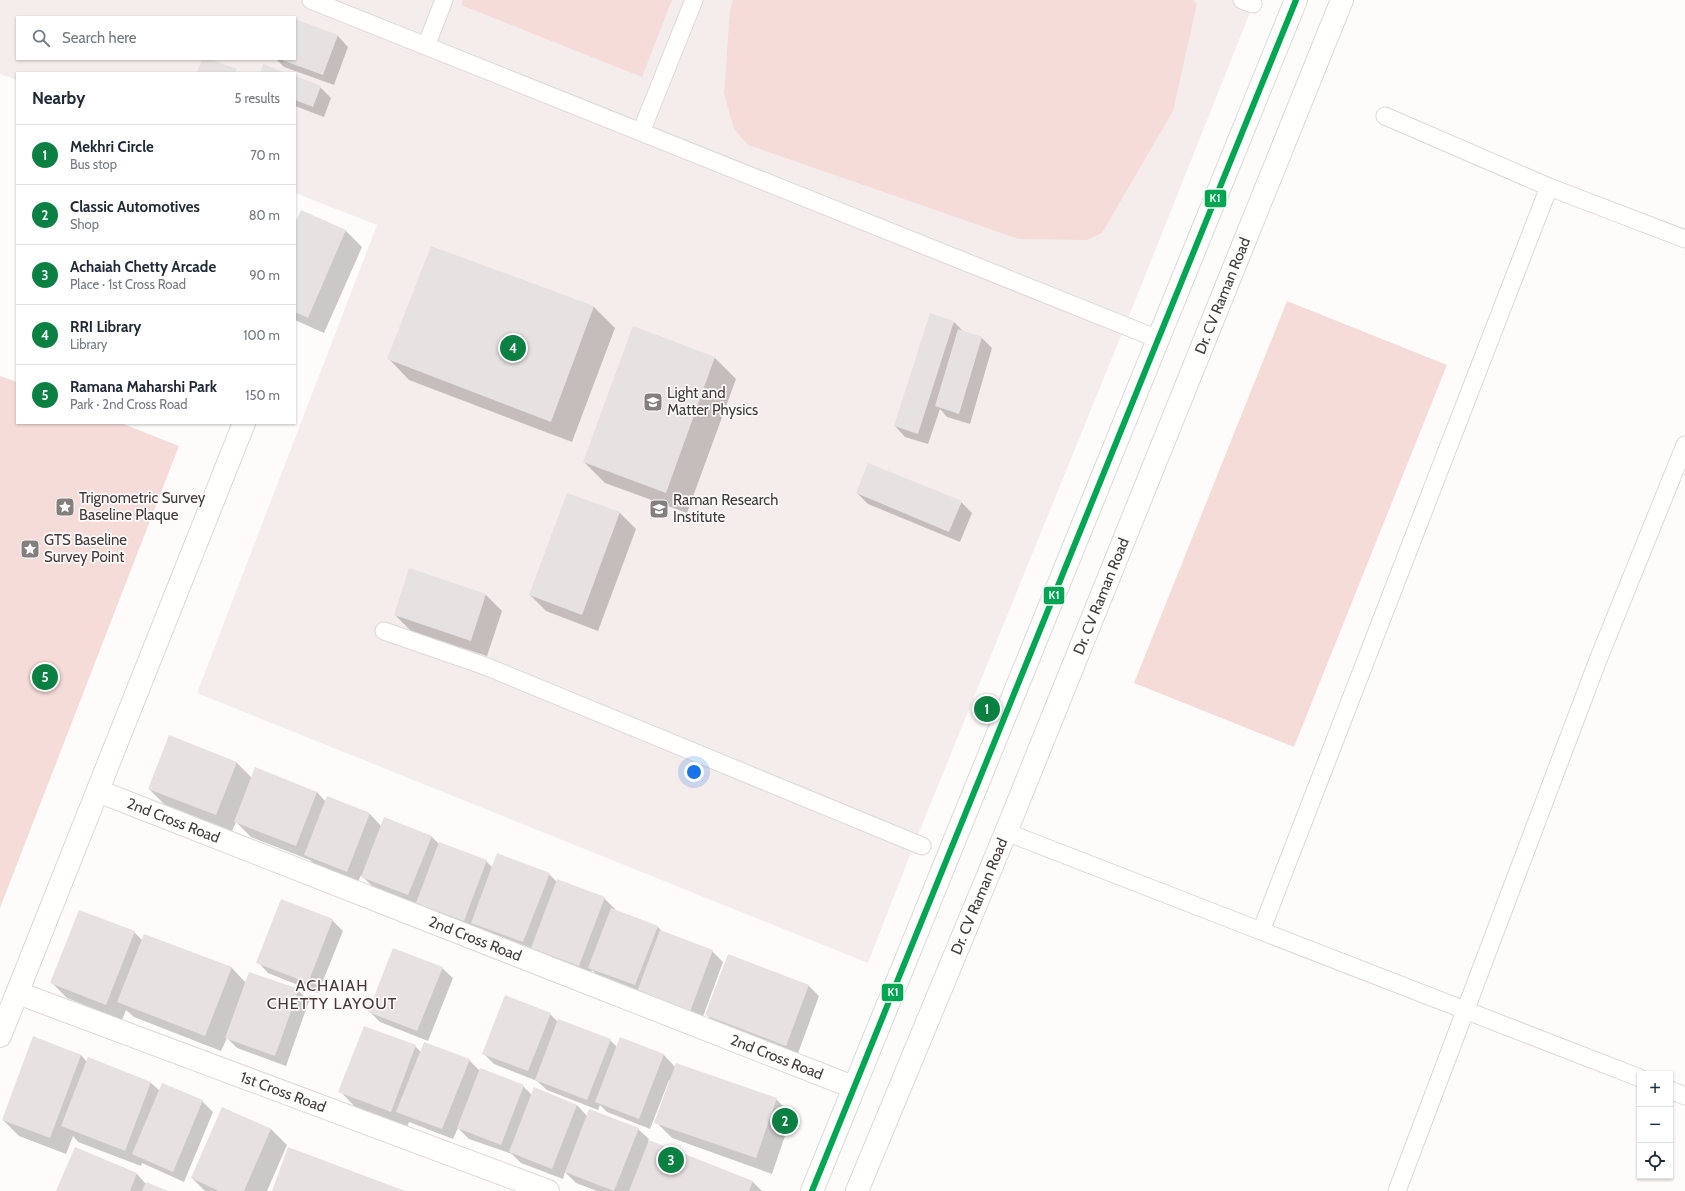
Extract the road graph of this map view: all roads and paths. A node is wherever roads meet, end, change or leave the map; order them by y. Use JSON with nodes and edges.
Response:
{"nodes":[{"id":1,"x":311,"y":0,"type":"edge"},
{"id":2,"x":444,"y":0,"type":"edge"},
{"id":3,"x":694,"y":0,"type":"edge"},
{"id":4,"x":1296,"y":0,"type":"edge"},
{"id":5,"x":1342,"y":0,"type":"edge"},
{"id":6,"x":426,"y":46,"type":"junction"},
{"id":7,"x":1385,"y":116,"type":"dead end"},
{"id":8,"x":641,"y":132,"type":"junction"},
{"id":9,"x":1549,"y":187,"type":"junction"},
{"id":10,"x":1685,"y":239,"type":"edge"},
{"id":11,"x":1158,"y":339,"type":"junction"},
{"id":12,"x":244,"y":424,"type":"edge"},
{"id":13,"x":1685,"y":444,"type":"edge"},
{"id":14,"x":384,"y":631,"type":"dead end"},
{"id":15,"x":98,"y":791,"type":"junction"},
{"id":16,"x":1006,"y":832,"type":"junction"},
{"id":17,"x":922,"y":846,"type":"dead end"},
{"id":18,"x":1261,"y":931,"type":"junction"},
{"id":19,"x":18,"y":993,"type":"junction"},
{"id":20,"x":1465,"y":1010,"type":"junction"},
{"id":21,"x":0,"y":1036,"type":"edge"},
{"id":22,"x":1637,"y":1077,"type":"edge"},
{"id":23,"x":853,"y":1087,"type":"junction"},
{"id":24,"x":1673,"y":1091,"type":"edge"},
{"id":25,"x":1685,"y":1096,"type":"edge"},
{"id":26,"x":548,"y":1191,"type":"edge"},
{"id":27,"x":812,"y":1191,"type":"edge"},
{"id":28,"x":857,"y":1191,"type":"edge"},
{"id":29,"x":1397,"y":1191,"type":"edge"}],
"edges":[{"from":1,"to":6,"type":"lane"},
{"from":2,"to":6,"type":"lane"},
{"from":3,"to":8,"type":"lane"},
{"from":4,"to":11,"type":"main road"},
{"from":5,"to":16,"type":"main road","name":"Dr. CV Raman Road"},
{"from":6,"to":8,"type":"lane"},
{"from":7,"to":9,"type":"lane"},
{"from":8,"to":11,"type":"lane"},
{"from":9,"to":10,"type":"lane"},
{"from":9,"to":18,"type":"lane"},
{"from":11,"to":23,"type":"main road"},
{"from":12,"to":15,"type":"main road"},
{"from":13,"to":20,"type":"lane"},
{"from":14,"to":17,"type":"lane"},
{"from":15,"to":19,"type":"main road"},
{"from":15,"to":23,"type":"main road","name":"2nd Cross Road"},
{"from":16,"to":18,"type":"lane"},
{"from":16,"to":28,"type":"main road","name":"Dr. CV Raman Road"},
{"from":18,"to":20,"type":"lane"},
{"from":19,"to":21,"type":"main road"},
{"from":19,"to":26,"type":"main road","name":"1st Cross Road"},
{"from":20,"to":22,"type":"lane"},
{"from":20,"to":29,"type":"lane"},
{"from":23,"to":27,"type":"main road"},
{"from":24,"to":25,"type":"lane"}]}
